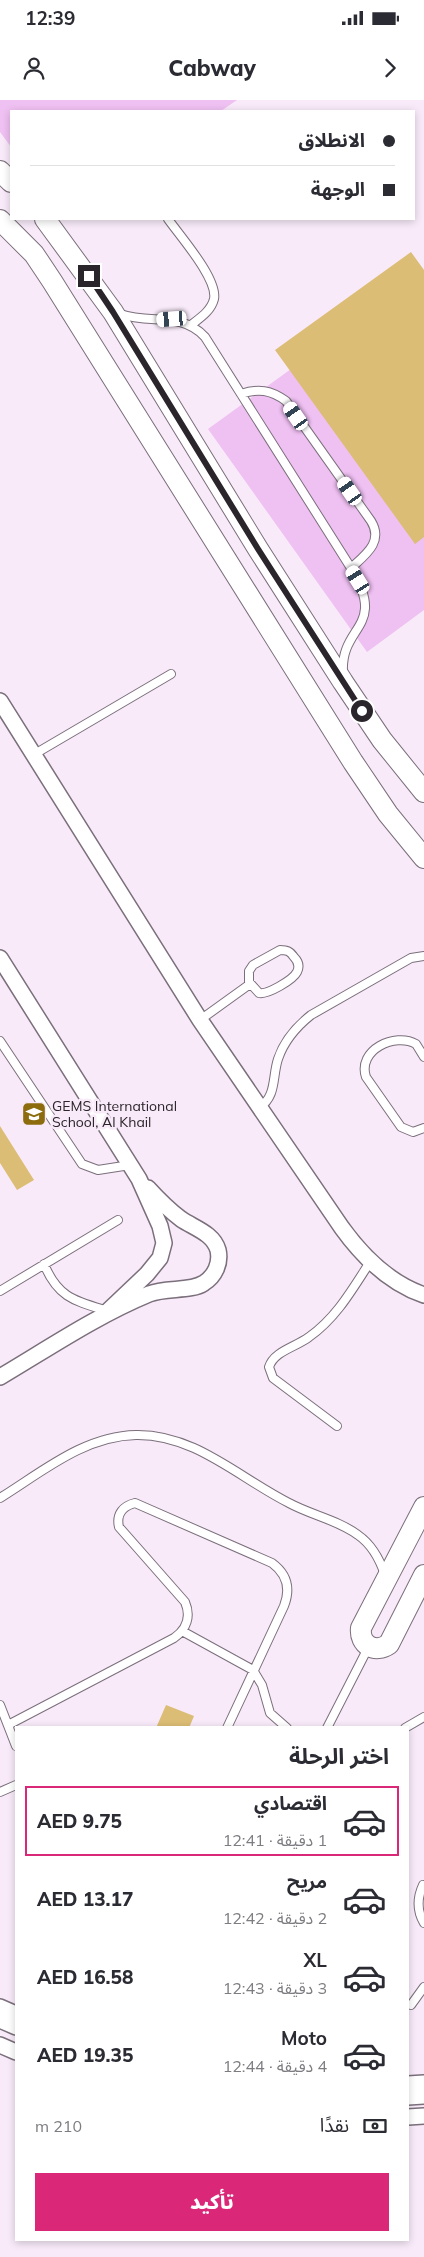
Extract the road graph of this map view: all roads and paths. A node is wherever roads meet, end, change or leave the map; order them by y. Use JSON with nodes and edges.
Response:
{"nodes":[{"id":1,"x":0,"y":171,"type":"edge"},
{"id":2,"x":10,"y":181,"type":"edge"},
{"id":3,"x":0,"y":220,"type":"edge"},
{"id":4,"x":47,"y":220,"type":"edge"},
{"id":5,"x":169,"y":220,"type":"edge"},
{"id":6,"x":113,"y":312,"type":"junction"},
{"id":7,"x":191,"y":325,"type":"junction"},
{"id":8,"x":241,"y":394,"type":"junction"},
{"id":9,"x":351,"y":568,"type":"junction"},
{"id":10,"x":171,"y":674,"type":"dead end"},
{"id":11,"x":343,"y":682,"type":"junction"},
{"id":12,"x":0,"y":701,"type":"edge"},
{"id":13,"x":33,"y":755,"type":"junction"},
{"id":14,"x":424,"y":792,"type":"edge"},
{"id":15,"x":424,"y":858,"type":"edge"},
{"id":16,"x":424,"y":956,"type":"edge"},
{"id":17,"x":0,"y":958,"type":"edge"},
{"id":18,"x":250,"y":984,"type":"junction"},
{"id":19,"x":200,"y":1020,"type":"junction"},
{"id":20,"x":0,"y":1041,"type":"edge"},
{"id":21,"x":424,"y":1057,"type":"edge"},
{"id":22,"x":259,"y":1108,"type":"junction"},
{"id":23,"x":424,"y":1128,"type":"edge"},
{"id":24,"x":130,"y":1165,"type":"junction"},
{"id":25,"x":140,"y":1179,"type":"junction"},
{"id":26,"x":118,"y":1220,"type":"dead end"},
{"id":27,"x":370,"y":1262,"type":"junction"},
{"id":28,"x":44,"y":1264,"type":"junction"},
{"id":29,"x":0,"y":1291,"type":"edge"},
{"id":30,"x":424,"y":1294,"type":"edge"},
{"id":31,"x":108,"y":1311,"type":"junction"},
{"id":32,"x":0,"y":1377,"type":"edge"},
{"id":33,"x":337,"y":1426,"type":"dead end"},
{"id":34,"x":0,"y":1498,"type":"edge"},
{"id":35,"x":424,"y":1507,"type":"edge"},
{"id":36,"x":424,"y":1575,"type":"edge"},
{"id":37,"x":386,"y":1580,"type":"junction"},
{"id":38,"x":182,"y":1631,"type":"junction"},
{"id":39,"x":369,"y":1646,"type":"junction"},
{"id":40,"x":253,"y":1670,"type":"junction"},
{"id":41,"x":0,"y":1705,"type":"edge"},
{"id":42,"x":424,"y":1717,"type":"edge"},
{"id":43,"x":8,"y":1725,"type":"junction"},
{"id":44,"x":228,"y":1726,"type":"edge"},
{"id":45,"x":285,"y":1726,"type":"edge"},
{"id":46,"x":328,"y":1726,"type":"edge"},
{"id":47,"x":408,"y":1726,"type":"edge"},
{"id":48,"x":15,"y":1743,"type":"edge"},
{"id":49,"x":15,"y":1785,"type":"edge"},
{"id":50,"x":0,"y":1792,"type":"edge"},
{"id":51,"x":424,"y":1885,"type":"edge"},
{"id":52,"x":424,"y":1924,"type":"edge"},
{"id":53,"x":424,"y":1988,"type":"edge"},
{"id":54,"x":411,"y":2005,"type":"dead end"},
{"id":55,"x":0,"y":2007,"type":"edge"},
{"id":56,"x":15,"y":2014,"type":"edge"},
{"id":57,"x":0,"y":2020,"type":"edge"},
{"id":58,"x":15,"y":2027,"type":"edge"},
{"id":59,"x":0,"y":2045,"type":"edge"},
{"id":60,"x":15,"y":2052,"type":"edge"},
{"id":61,"x":424,"y":2083,"type":"edge"},
{"id":62,"x":409,"y":2084,"type":"edge"},
{"id":63,"x":424,"y":2096,"type":"edge"},
{"id":64,"x":409,"y":2097,"type":"edge"},
{"id":65,"x":424,"y":2116,"type":"edge"},
{"id":66,"x":409,"y":2118,"type":"edge"}],
"edges":[{"from":1,"to":2,"type":"street"},
{"from":3,"to":15,"type":"street"},
{"from":4,"to":6,"type":"street"},
{"from":5,"to":7,"type":"lane"},
{"from":6,"to":7,"type":"lane"},
{"from":6,"to":11,"type":"street"},
{"from":7,"to":8,"type":"lane"},
{"from":8,"to":9,"type":"lane"},
{"from":8,"to":9,"type":"lane"},
{"from":9,"to":11,"type":"lane"},
{"from":10,"to":13,"type":"lane"},
{"from":11,"to":14,"type":"street"},
{"from":12,"to":13,"type":"street"},
{"from":13,"to":19,"type":"street"},
{"from":16,"to":22,"type":"lane"},
{"from":17,"to":24,"type":"street"},
{"from":18,"to":18,"type":"lane"},
{"from":18,"to":19,"type":"lane"},
{"from":19,"to":22,"type":"street"},
{"from":20,"to":24,"type":"lane"},
{"from":21,"to":23,"type":"lane"},
{"from":22,"to":27,"type":"street"},
{"from":24,"to":25,"type":"street"},
{"from":25,"to":31,"type":"street"},
{"from":25,"to":31,"type":"street"},
{"from":26,"to":28,"type":"lane"},
{"from":27,"to":30,"type":"street"},
{"from":27,"to":33,"type":"lane"},
{"from":28,"to":29,"type":"lane"},
{"from":28,"to":31,"type":"lane"},
{"from":31,"to":32,"type":"street"},
{"from":34,"to":37,"type":"lane"},
{"from":35,"to":37,"type":"street"},
{"from":36,"to":39,"type":"street"},
{"from":37,"to":39,"type":"street"},
{"from":38,"to":40,"type":"lane"},
{"from":38,"to":40,"type":"lane"},
{"from":38,"to":43,"type":"lane"},
{"from":39,"to":46,"type":"lane"},
{"from":40,"to":44,"type":"lane"},
{"from":40,"to":45,"type":"lane"},
{"from":41,"to":43,"type":"lane"},
{"from":42,"to":47,"type":"lane"},
{"from":43,"to":48,"type":"lane"},
{"from":49,"to":50,"type":"lane"},
{"from":51,"to":52,"type":"lane"},
{"from":53,"to":54,"type":"lane"},
{"from":55,"to":56,"type":"street"},
{"from":57,"to":58,"type":"street"},
{"from":59,"to":60,"type":"street"},
{"from":61,"to":62,"type":"street"},
{"from":63,"to":64,"type":"street"},
{"from":65,"to":66,"type":"street"}]}
